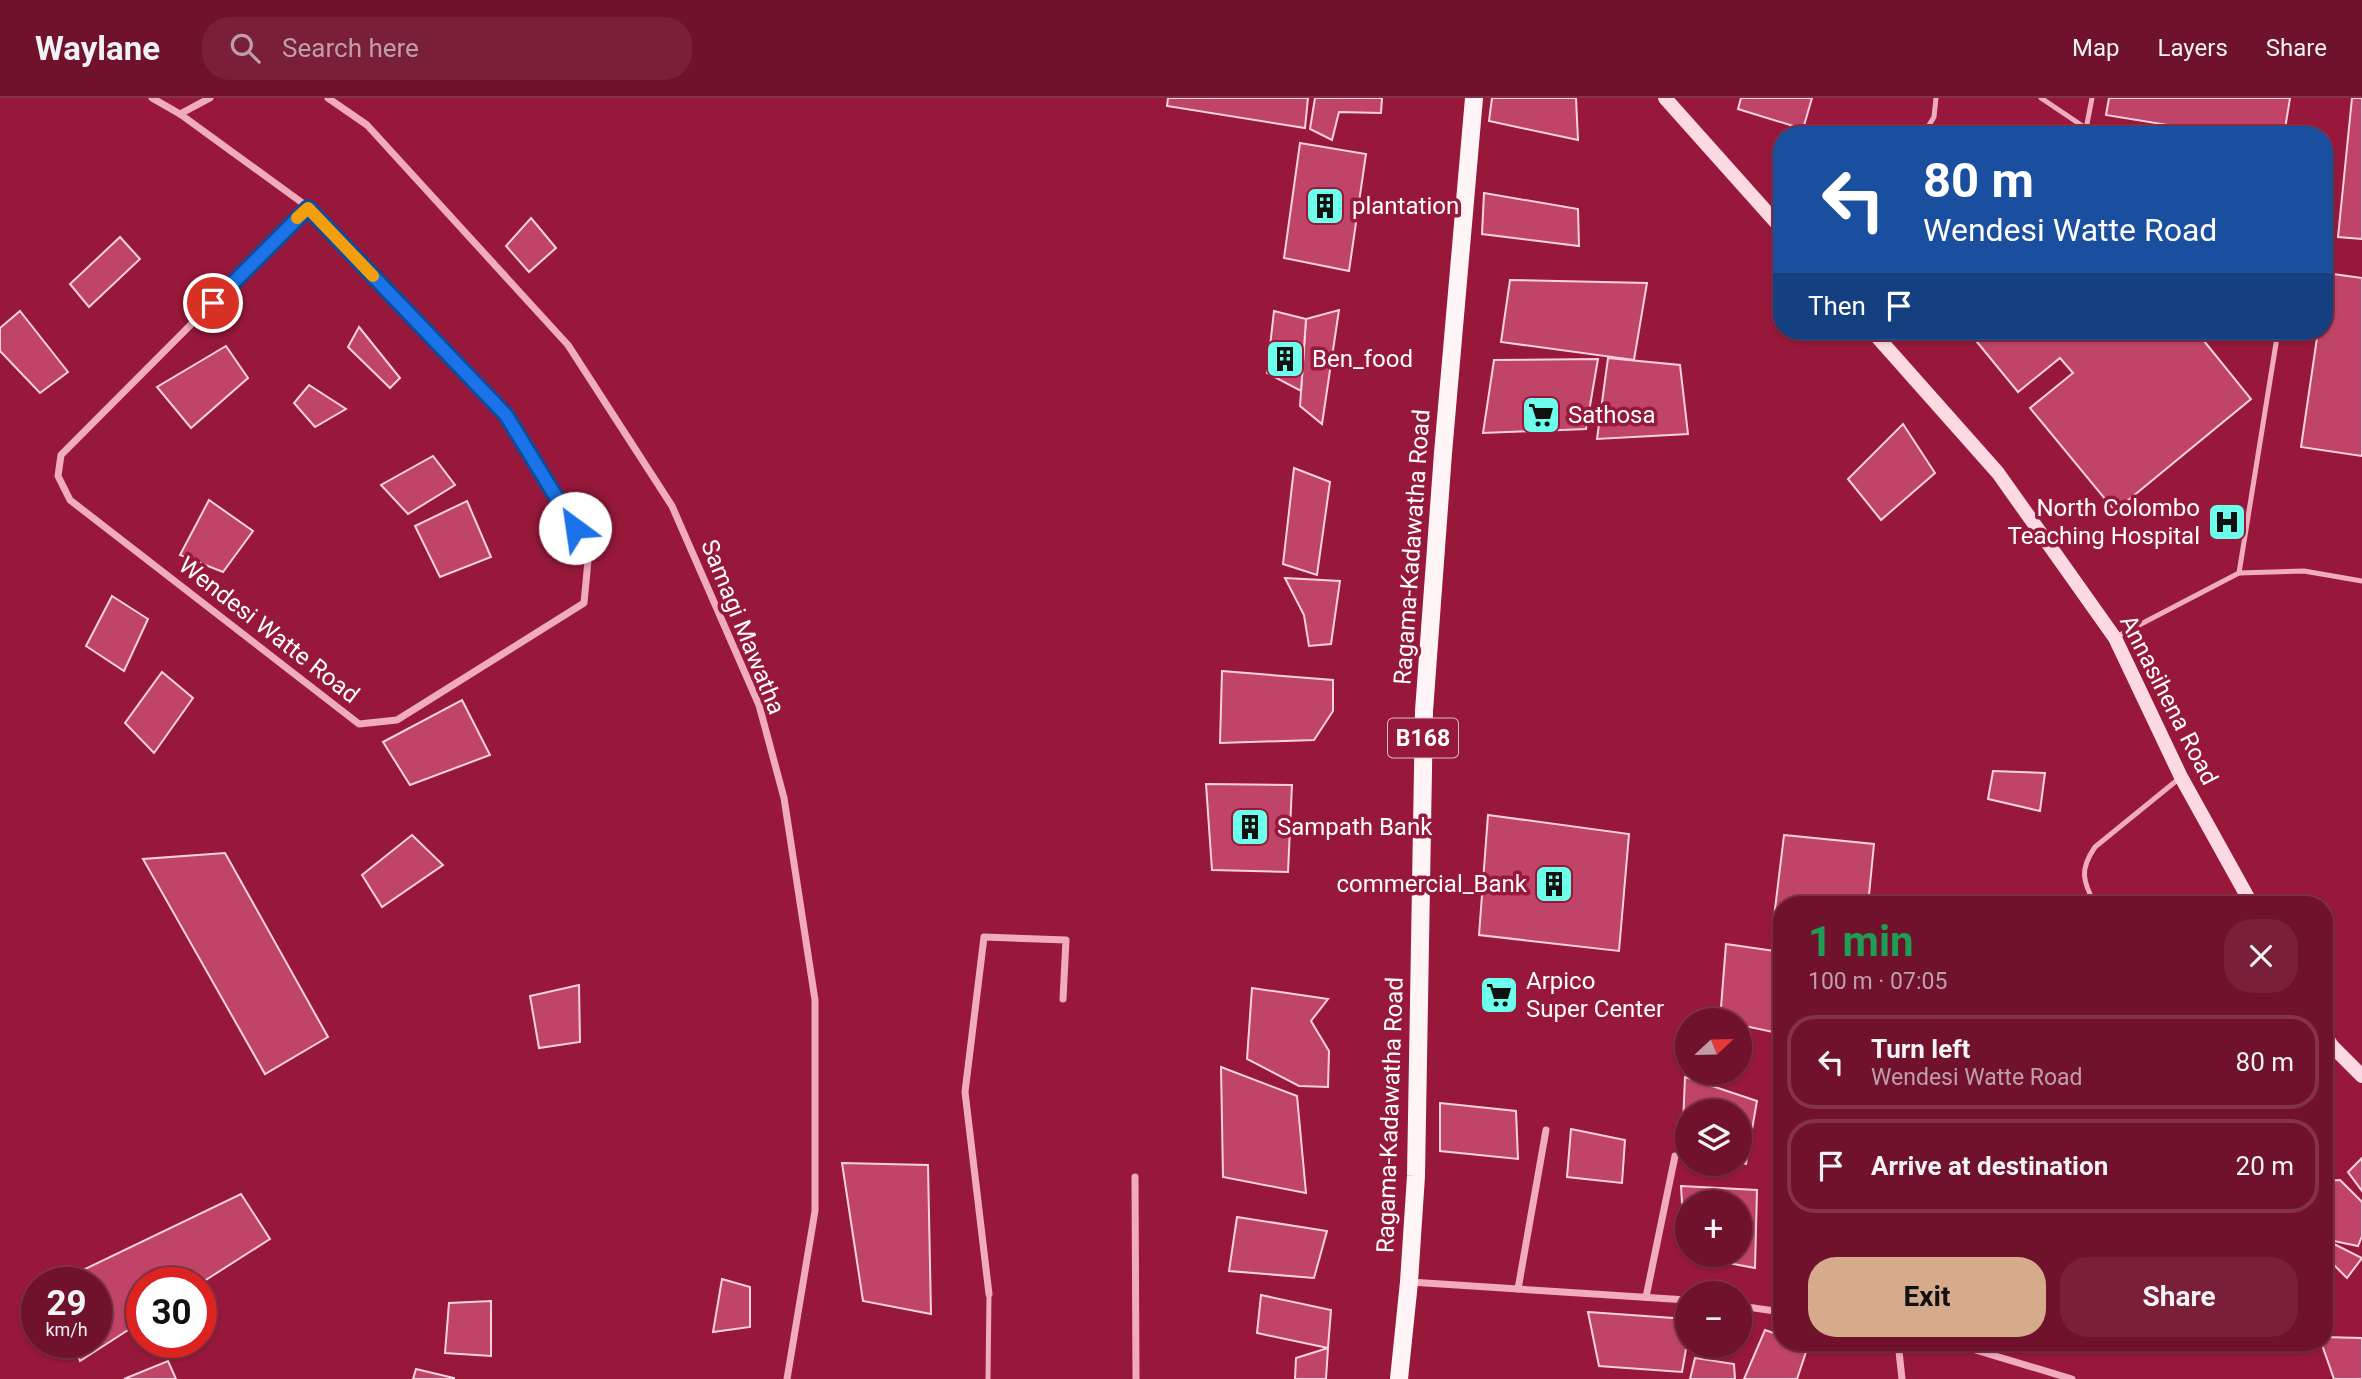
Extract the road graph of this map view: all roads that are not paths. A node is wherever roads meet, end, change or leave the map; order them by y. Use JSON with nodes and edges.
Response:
{"nodes":[{"id":1,"x":152,"y":98,"type":"edge"},
{"id":2,"x":210,"y":98,"type":"edge"},
{"id":3,"x":328,"y":98,"type":"edge"},
{"id":4,"x":1474,"y":98,"type":"edge"},
{"id":5,"x":1665,"y":98,"type":"edge"},
{"id":6,"x":1936,"y":98,"type":"edge"},
{"id":7,"x":2041,"y":98,"type":"edge"},
{"id":8,"x":2092,"y":98,"type":"edge"},
{"id":9,"x":180,"y":114,"type":"junction"},
{"id":10,"x":1928,"y":126,"type":"edge"},
{"id":11,"x":2080,"y":126,"type":"edge"},
{"id":12,"x":2087,"y":126,"type":"edge"},
{"id":13,"x":308,"y":208,"type":"junction"},
{"id":14,"x":1773,"y":219,"type":"edge"},
{"id":15,"x":1880,"y":340,"type":"edge"},
{"id":16,"x":2277,"y":340,"type":"edge"},
{"id":17,"x":2239,"y":573,"type":"junction"},
{"id":18,"x":2362,"y":581,"type":"edge"},
{"id":19,"x":2115,"y":638,"type":"junction"},
{"id":20,"x":2181,"y":777,"type":"junction"},
{"id":21,"x":2090,"y":896,"type":"edge"},
{"id":22,"x":2247,"y":896,"type":"edge"},
{"id":23,"x":1063,"y":999,"type":"dead end"},
{"id":24,"x":2333,"y":1047,"type":"edge"},
{"id":25,"x":2362,"y":1076,"type":"edge"},
{"id":26,"x":1546,"y":1130,"type":"dead end"},
{"id":27,"x":1675,"y":1156,"type":"dead end"},
{"id":28,"x":1135,"y":1177,"type":"dead end"},
{"id":29,"x":1409,"y":1282,"type":"junction"},
{"id":30,"x":1518,"y":1289,"type":"junction"},
{"id":31,"x":989,"y":1294,"type":"joint"},
{"id":32,"x":1646,"y":1297,"type":"junction"},
{"id":33,"x":1675,"y":1299,"type":"edge"},
{"id":34,"x":1752,"y":1308,"type":"edge"},
{"id":35,"x":1773,"y":1311,"type":"edge"},
{"id":36,"x":1899,"y":1351,"type":"edge"},
{"id":37,"x":1979,"y":1351,"type":"edge"},
{"id":38,"x":787,"y":1379,"type":"edge"},
{"id":39,"x":989,"y":1379,"type":"edge"},
{"id":40,"x":1136,"y":1379,"type":"edge"},
{"id":41,"x":1399,"y":1379,"type":"edge"},
{"id":42,"x":1902,"y":1379,"type":"edge"},
{"id":43,"x":2072,"y":1379,"type":"edge"}],
"edges":[{"from":1,"to":9,"type":"street","name":"Wendesi Watte Road"},
{"from":2,"to":9,"type":"street"},
{"from":3,"to":38,"type":"street","name":"Samagi Mawatha"},
{"from":4,"to":29,"type":"main road","name":"Ragama-Kadawatha Road","number":"B168"},
{"from":5,"to":14,"type":"street"},
{"from":6,"to":10,"type":"lane"},
{"from":7,"to":11,"type":"lane"},
{"from":8,"to":12,"type":"lane"},
{"from":9,"to":13,"type":"street","name":"Wendesi Watte Road"},
{"from":13,"to":13,"type":"street","name":"Wendesi Watte Road"},
{"from":15,"to":19,"type":"street","name":"Annasihena Road"},
{"from":16,"to":17,"type":"lane"},
{"from":17,"to":18,"type":"lane"},
{"from":17,"to":19,"type":"lane"},
{"from":19,"to":20,"type":"street","name":"Annasihena Road"},
{"from":20,"to":21,"type":"lane"},
{"from":20,"to":22,"type":"street","name":"Annasihena Road"},
{"from":23,"to":31,"type":"street"},
{"from":24,"to":25,"type":"street"},
{"from":26,"to":30,"type":"street"},
{"from":27,"to":32,"type":"street"},
{"from":28,"to":40,"type":"street"},
{"from":29,"to":30,"type":"street"},
{"from":29,"to":41,"type":"main road","name":"Ragama-Kadawatha Road","number":"B168"},
{"from":30,"to":32,"type":"street"},
{"from":31,"to":39,"type":"lane"},
{"from":32,"to":33,"type":"street"},
{"from":34,"to":35,"type":"street"},
{"from":36,"to":42,"type":"street"},
{"from":37,"to":43,"type":"street"}]}
